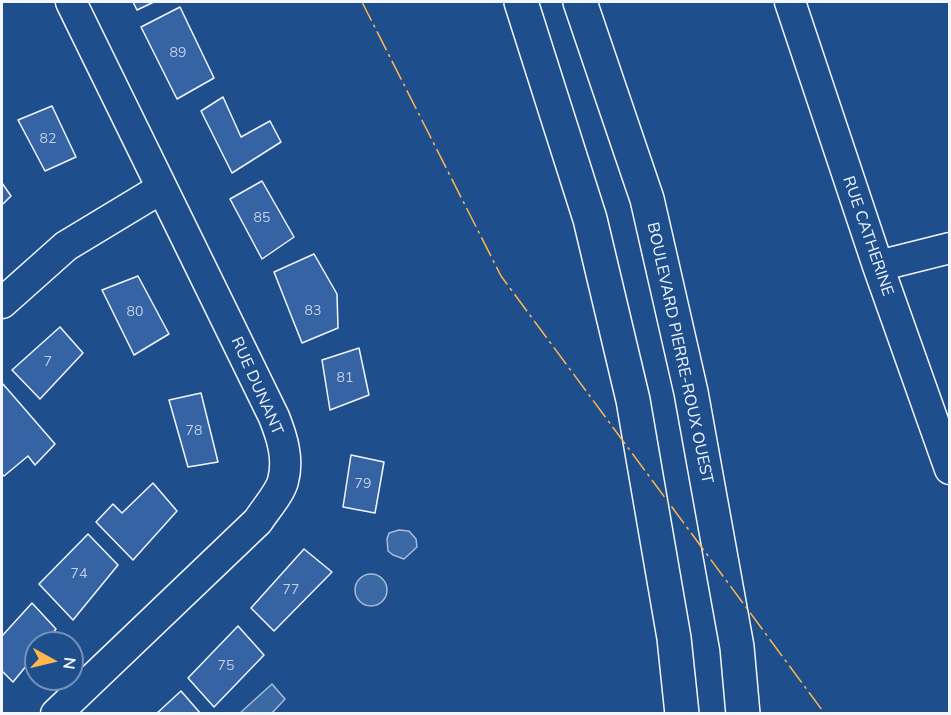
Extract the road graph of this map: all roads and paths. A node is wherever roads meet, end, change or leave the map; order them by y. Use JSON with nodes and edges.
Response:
{"nodes":[{"id":1,"x":71,"y":2,"type":"edge"},
{"id":2,"x":521,"y":2,"type":"edge"},
{"id":3,"x":580,"y":2,"type":"edge"},
{"id":4,"x":790,"y":2,"type":"edge"},
{"id":5,"x":162,"y":188,"type":"junction"},
{"id":6,"x":950,"y":248,"type":"edge"},
{"id":7,"x":878,"y":266,"type":"junction"},
{"id":8,"x":2,"y":303,"type":"edge"},
{"id":9,"x":950,"y":469,"type":"edge"},
{"id":10,"x":56,"y":714,"type":"edge"},
{"id":11,"x":682,"y":714,"type":"edge"},
{"id":12,"x":743,"y":714,"type":"edge"}],
"edges":[{"from":1,"to":5,"type":"street","name":"RUE DUNANT"},
{"from":2,"to":11,"type":"main road"},
{"from":3,"to":12,"type":"main road","name":"BOULEVARD PIERRE-ROUX OUEST"},
{"from":4,"to":7,"type":"street","name":"RUE CATHERINE"},
{"from":5,"to":8,"type":"street"},
{"from":5,"to":10,"type":"street","name":"RUE DUNANT"},
{"from":6,"to":7,"type":"street"},
{"from":7,"to":9,"type":"street","name":"RUE CATHERINE"}]}
